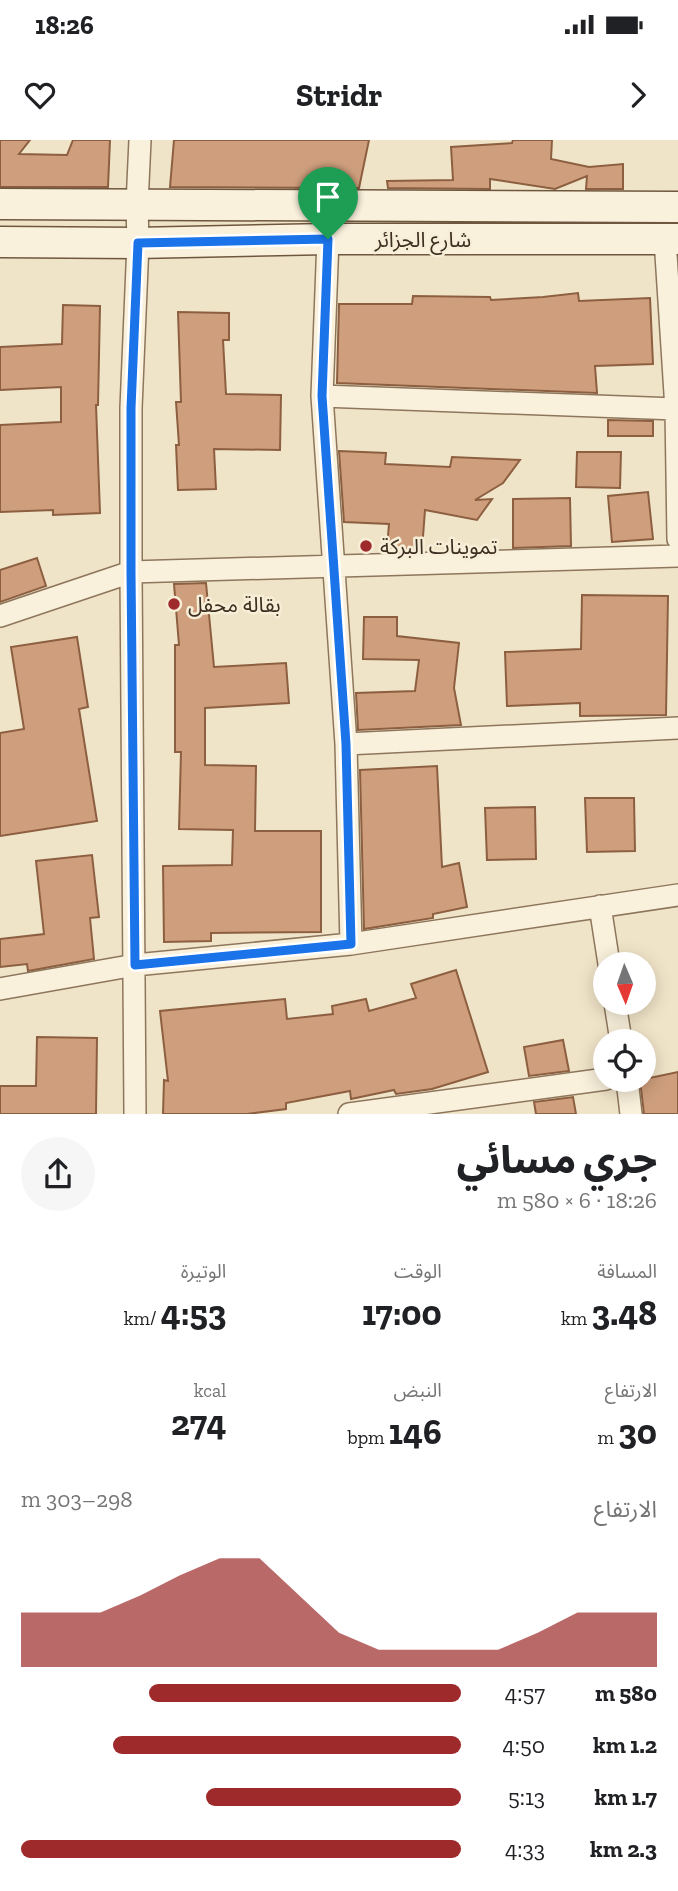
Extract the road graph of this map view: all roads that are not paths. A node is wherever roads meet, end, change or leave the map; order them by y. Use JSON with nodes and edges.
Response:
{"nodes":[{"id":1,"x":140,"y":140,"type":"edge"},
{"id":2,"x":0,"y":204,"type":"edge"},
{"id":3,"x":137,"y":205,"type":"junction"},
{"id":4,"x":678,"y":207,"type":"edge"},
{"id":5,"x":328,"y":239,"type":"junction"},
{"id":6,"x":672,"y":239,"type":"edge"},
{"id":7,"x":0,"y":243,"type":"edge"},
{"id":8,"x":138,"y":243,"type":"junction"},
{"id":9,"x":322,"y":396,"type":"junction"},
{"id":10,"x":676,"y":409,"type":"junction"},
{"id":11,"x":678,"y":539,"type":"edge"},
{"id":12,"x":678,"y":556,"type":"edge"},
{"id":13,"x":335,"y":568,"type":"junction"},
{"id":14,"x":131,"y":572,"type":"junction"},
{"id":15,"x":0,"y":615,"type":"edge"},
{"id":16,"x":678,"y":729,"type":"edge"},
{"id":17,"x":346,"y":744,"type":"junction"},
{"id":18,"x":678,"y":895,"type":"edge"},
{"id":19,"x":600,"y":906,"type":"junction"},
{"id":20,"x":351,"y":944,"type":"junction"},
{"id":21,"x":607,"y":952,"type":"edge"},
{"id":22,"x":135,"y":965,"type":"junction"},
{"id":23,"x":0,"y":989,"type":"edge"},
{"id":24,"x":593,"y":1081,"type":"edge"},
{"id":25,"x":628,"y":1092,"type":"edge"},
{"id":26,"x":135,"y":1114,"type":"edge"},
{"id":27,"x":349,"y":1114,"type":"edge"},
{"id":28,"x":631,"y":1114,"type":"edge"}],
"edges":[{"from":1,"to":3,"type":"street"},
{"from":2,"to":3,"type":"main road","name":"شارع الجزائر"},
{"from":3,"to":4,"type":"main road","name":"شارع الجزائر"},
{"from":3,"to":8,"type":"street"},
{"from":5,"to":6,"type":"main road","name":"شارع الجزائر"},
{"from":5,"to":8,"type":"main road","name":"شارع الجزائر"},
{"from":5,"to":9,"type":"street"},
{"from":6,"to":10,"type":"street"},
{"from":7,"to":8,"type":"main road","name":"شارع الجزائر"},
{"from":8,"to":14,"type":"street"},
{"from":9,"to":10,"type":"street"},
{"from":9,"to":13,"type":"street"},
{"from":10,"to":11,"type":"street"},
{"from":12,"to":13,"type":"street"},
{"from":13,"to":14,"type":"street"},
{"from":13,"to":17,"type":"street"},
{"from":14,"to":15,"type":"street"},
{"from":14,"to":22,"type":"street"},
{"from":16,"to":17,"type":"street"},
{"from":17,"to":20,"type":"street"},
{"from":18,"to":19,"type":"street"},
{"from":19,"to":20,"type":"street"},
{"from":19,"to":21,"type":"street"},
{"from":20,"to":22,"type":"street"},
{"from":22,"to":23,"type":"street"},
{"from":22,"to":26,"type":"street"},
{"from":24,"to":27,"type":"street"},
{"from":25,"to":28,"type":"street"}]}
